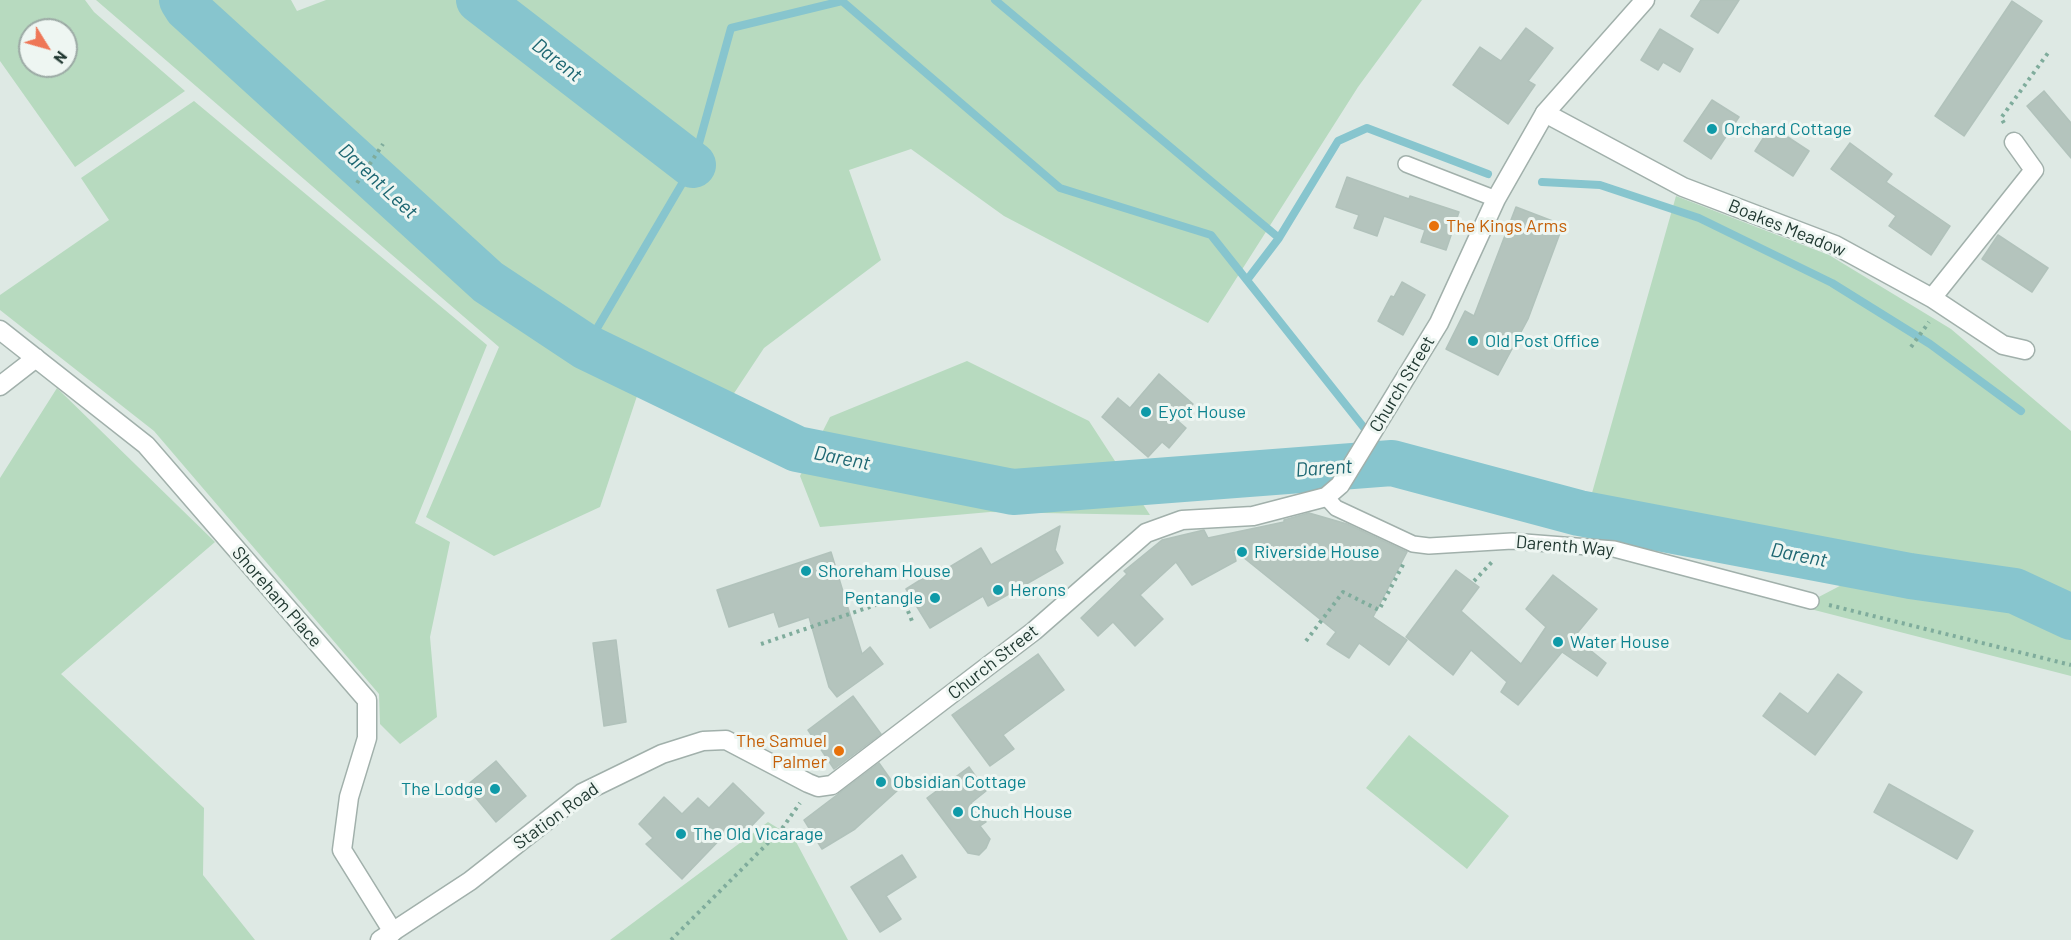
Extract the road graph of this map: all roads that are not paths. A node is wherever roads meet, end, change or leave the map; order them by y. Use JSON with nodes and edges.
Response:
{"nodes":[{"id":1,"x":1645,"y":0,"type":"edge"},
{"id":2,"x":1545,"y":113,"type":"junction"},
{"id":3,"x":2014,"y":142,"type":"road end"},
{"id":4,"x":1406,"y":164,"type":"dead end"},
{"id":5,"x":1496,"y":199,"type":"junction"},
{"id":6,"x":1932,"y":298,"type":"junction"},
{"id":7,"x":0,"y":330,"type":"edge"},
{"id":8,"x":2025,"y":350,"type":"dead end"},
{"id":9,"x":36,"y":358,"type":"junction"},
{"id":10,"x":0,"y":387,"type":"edge"},
{"id":11,"x":1326,"y":497,"type":"junction"},
{"id":12,"x":1811,"y":601,"type":"road end"},
{"id":13,"x":781,"y":766,"type":"joint"},
{"id":14,"x":387,"y":936,"type":"edge"}],
"edges":[{"from":1,"to":2,"type":"street","name":"Church Street"},
{"from":2,"to":5,"type":"street","name":"Church Street"},
{"from":2,"to":6,"type":"street","name":"Boakes Meadow"},
{"from":3,"to":6,"type":"street"},
{"from":4,"to":5,"type":"lane"},
{"from":5,"to":11,"type":"street","name":"Church Street"},
{"from":6,"to":8,"type":"street","name":"Boakes Meadow"},
{"from":7,"to":9,"type":"street","name":"Shoreham Place"},
{"from":9,"to":10,"type":"street"},
{"from":9,"to":14,"type":"street","name":"Shoreham Place"},
{"from":11,"to":12,"type":"lane","name":"Darenth Way"},
{"from":11,"to":13,"type":"street","name":"Church Street"},
{"from":13,"to":14,"type":"street","name":"Station Road"}]}
